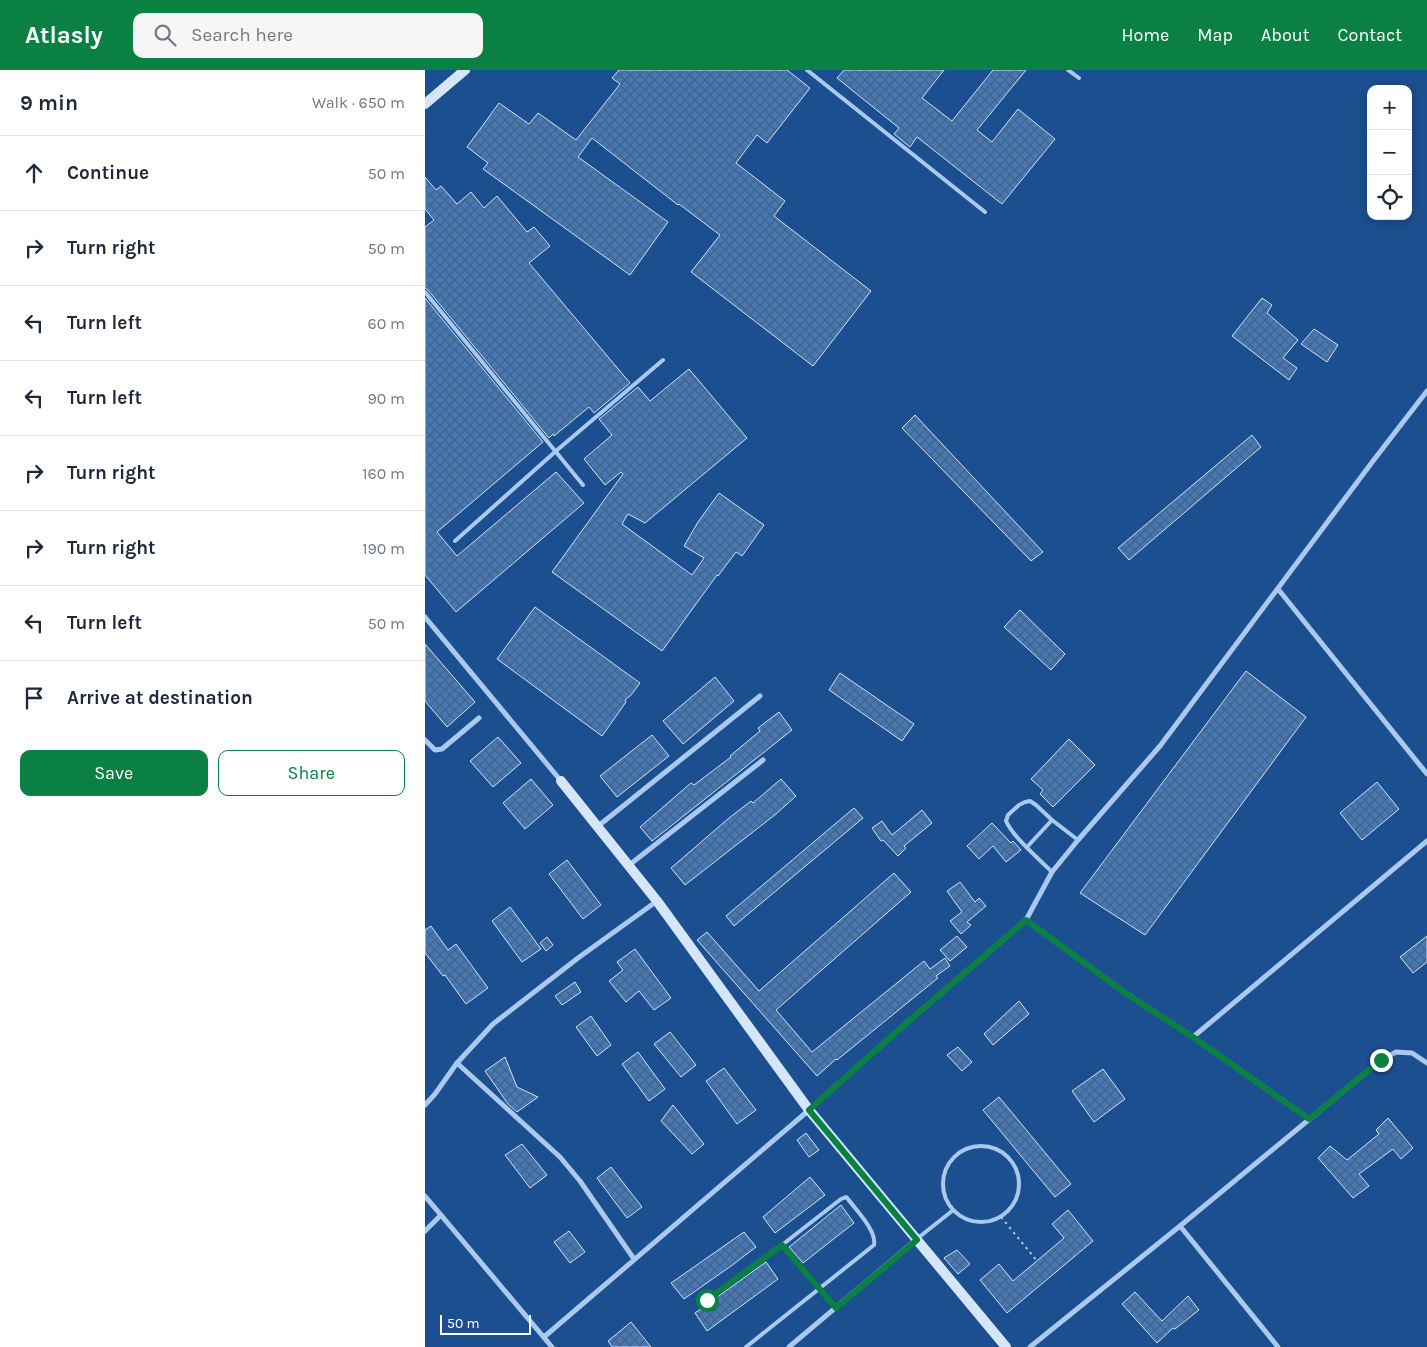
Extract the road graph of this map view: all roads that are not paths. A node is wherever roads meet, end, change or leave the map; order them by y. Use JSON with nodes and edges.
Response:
{"nodes":[{"id":1,"x":465,"y":70,"type":"edge"},
{"id":2,"x":807,"y":70,"type":"edge"},
{"id":3,"x":1068,"y":70,"type":"edge"},
{"id":4,"x":1079,"y":78,"type":"dead end"},
{"id":5,"x":425,"y":104,"type":"edge"},
{"id":6,"x":985,"y":212,"type":"dead end"},
{"id":7,"x":425,"y":292,"type":"edge"},
{"id":8,"x":663,"y":360,"type":"dead end"},
{"id":9,"x":1427,"y":391,"type":"edge"},
{"id":10,"x":556,"y":451,"type":"junction"},
{"id":11,"x":583,"y":485,"type":"dead end"},
{"id":12,"x":455,"y":541,"type":"dead end"},
{"id":13,"x":1278,"y":588,"type":"junction"},
{"id":14,"x":425,"y":617,"type":"edge"},
{"id":15,"x":760,"y":696,"type":"dead end"},
{"id":16,"x":479,"y":718,"type":"dead end"},
{"id":17,"x":425,"y":740,"type":"edge"},
{"id":18,"x":763,"y":760,"type":"dead end"},
{"id":19,"x":1427,"y":774,"type":"edge"},
{"id":20,"x":561,"y":781,"type":"joint"},
{"id":21,"x":1052,"y":820,"type":"junction"},
{"id":22,"x":597,"y":827,"type":"junction"},
{"id":23,"x":1077,"y":840,"type":"junction"},
{"id":24,"x":1427,"y":841,"type":"edge"},
{"id":25,"x":1027,"y":847,"type":"junction"},
{"id":26,"x":629,"y":866,"type":"junction"},
{"id":27,"x":1052,"y":872,"type":"junction"},
{"id":28,"x":657,"y":901,"type":"junction"},
{"id":29,"x":1026,"y":920,"type":"junction"},
{"id":30,"x":1193,"y":1037,"type":"junction"},
{"id":31,"x":457,"y":1063,"type":"junction"},
{"id":32,"x":1427,"y":1063,"type":"edge"},
{"id":33,"x":425,"y":1105,"type":"edge"},
{"id":34,"x":809,"y":1110,"type":"junction"},
{"id":35,"x":1309,"y":1119,"type":"junction"},
{"id":36,"x":425,"y":1196,"type":"edge"},
{"id":37,"x":952,"y":1211,"type":"junction"},
{"id":38,"x":441,"y":1216,"type":"junction"},
{"id":39,"x":1180,"y":1226,"type":"junction"},
{"id":40,"x":425,"y":1231,"type":"edge"},
{"id":41,"x":917,"y":1240,"type":"junction"},
{"id":42,"x":782,"y":1245,"type":"junction"},
{"id":43,"x":634,"y":1259,"type":"junction"},
{"id":44,"x":820,"y":1289,"type":"junction"},
{"id":45,"x":707,"y":1300,"type":"dead end"},
{"id":46,"x":836,"y":1308,"type":"junction"},
{"id":47,"x":544,"y":1337,"type":"junction"},
{"id":48,"x":552,"y":1347,"type":"edge"},
{"id":49,"x":746,"y":1347,"type":"edge"},
{"id":50,"x":789,"y":1347,"type":"edge"},
{"id":51,"x":1006,"y":1347,"type":"edge"},
{"id":52,"x":1030,"y":1347,"type":"edge"},
{"id":53,"x":1278,"y":1347,"type":"edge"}],
"edges":[{"from":1,"to":5,"type":"street"},
{"from":2,"to":6,"type":"lane"},
{"from":3,"to":4,"type":"lane"},
{"from":7,"to":10,"type":"lane"},
{"from":8,"to":10,"type":"lane"},
{"from":9,"to":13,"type":"street"},
{"from":10,"to":11,"type":"lane"},
{"from":10,"to":12,"type":"lane"},
{"from":13,"to":19,"type":"street"},
{"from":13,"to":23,"type":"street"},
{"from":14,"to":20,"type":"street"},
{"from":15,"to":22,"type":"street"},
{"from":16,"to":17,"type":"street"},
{"from":18,"to":26,"type":"street"},
{"from":20,"to":22,"type":"street"},
{"from":21,"to":23,"type":"lane"},
{"from":21,"to":25,"type":"lane"},
{"from":21,"to":25,"type":"lane"},
{"from":22,"to":26,"type":"street"},
{"from":23,"to":27,"type":"street"},
{"from":24,"to":30,"type":"street"},
{"from":25,"to":27,"type":"lane"},
{"from":26,"to":28,"type":"street"},
{"from":27,"to":29,"type":"street"},
{"from":28,"to":31,"type":"street"},
{"from":28,"to":34,"type":"street"},
{"from":29,"to":30,"type":"street"},
{"from":29,"to":34,"type":"street"},
{"from":30,"to":35,"type":"street"},
{"from":31,"to":33,"type":"street"},
{"from":31,"to":43,"type":"street"},
{"from":32,"to":35,"type":"street"},
{"from":34,"to":41,"type":"street"},
{"from":34,"to":43,"type":"street"},
{"from":35,"to":39,"type":"street"},
{"from":36,"to":38,"type":"street"},
{"from":37,"to":37,"type":"lane"},
{"from":37,"to":41,"type":"lane"},
{"from":38,"to":40,"type":"street"},
{"from":38,"to":47,"type":"street"},
{"from":39,"to":52,"type":"street"},
{"from":39,"to":53,"type":"street"},
{"from":41,"to":46,"type":"street"},
{"from":41,"to":51,"type":"street"},
{"from":42,"to":44,"type":"lane"},
{"from":42,"to":44,"type":"lane"},
{"from":42,"to":45,"type":"lane"},
{"from":43,"to":47,"type":"street"},
{"from":44,"to":46,"type":"lane"},
{"from":44,"to":49,"type":"lane"},
{"from":46,"to":50,"type":"street"},
{"from":47,"to":48,"type":"street"}]}
